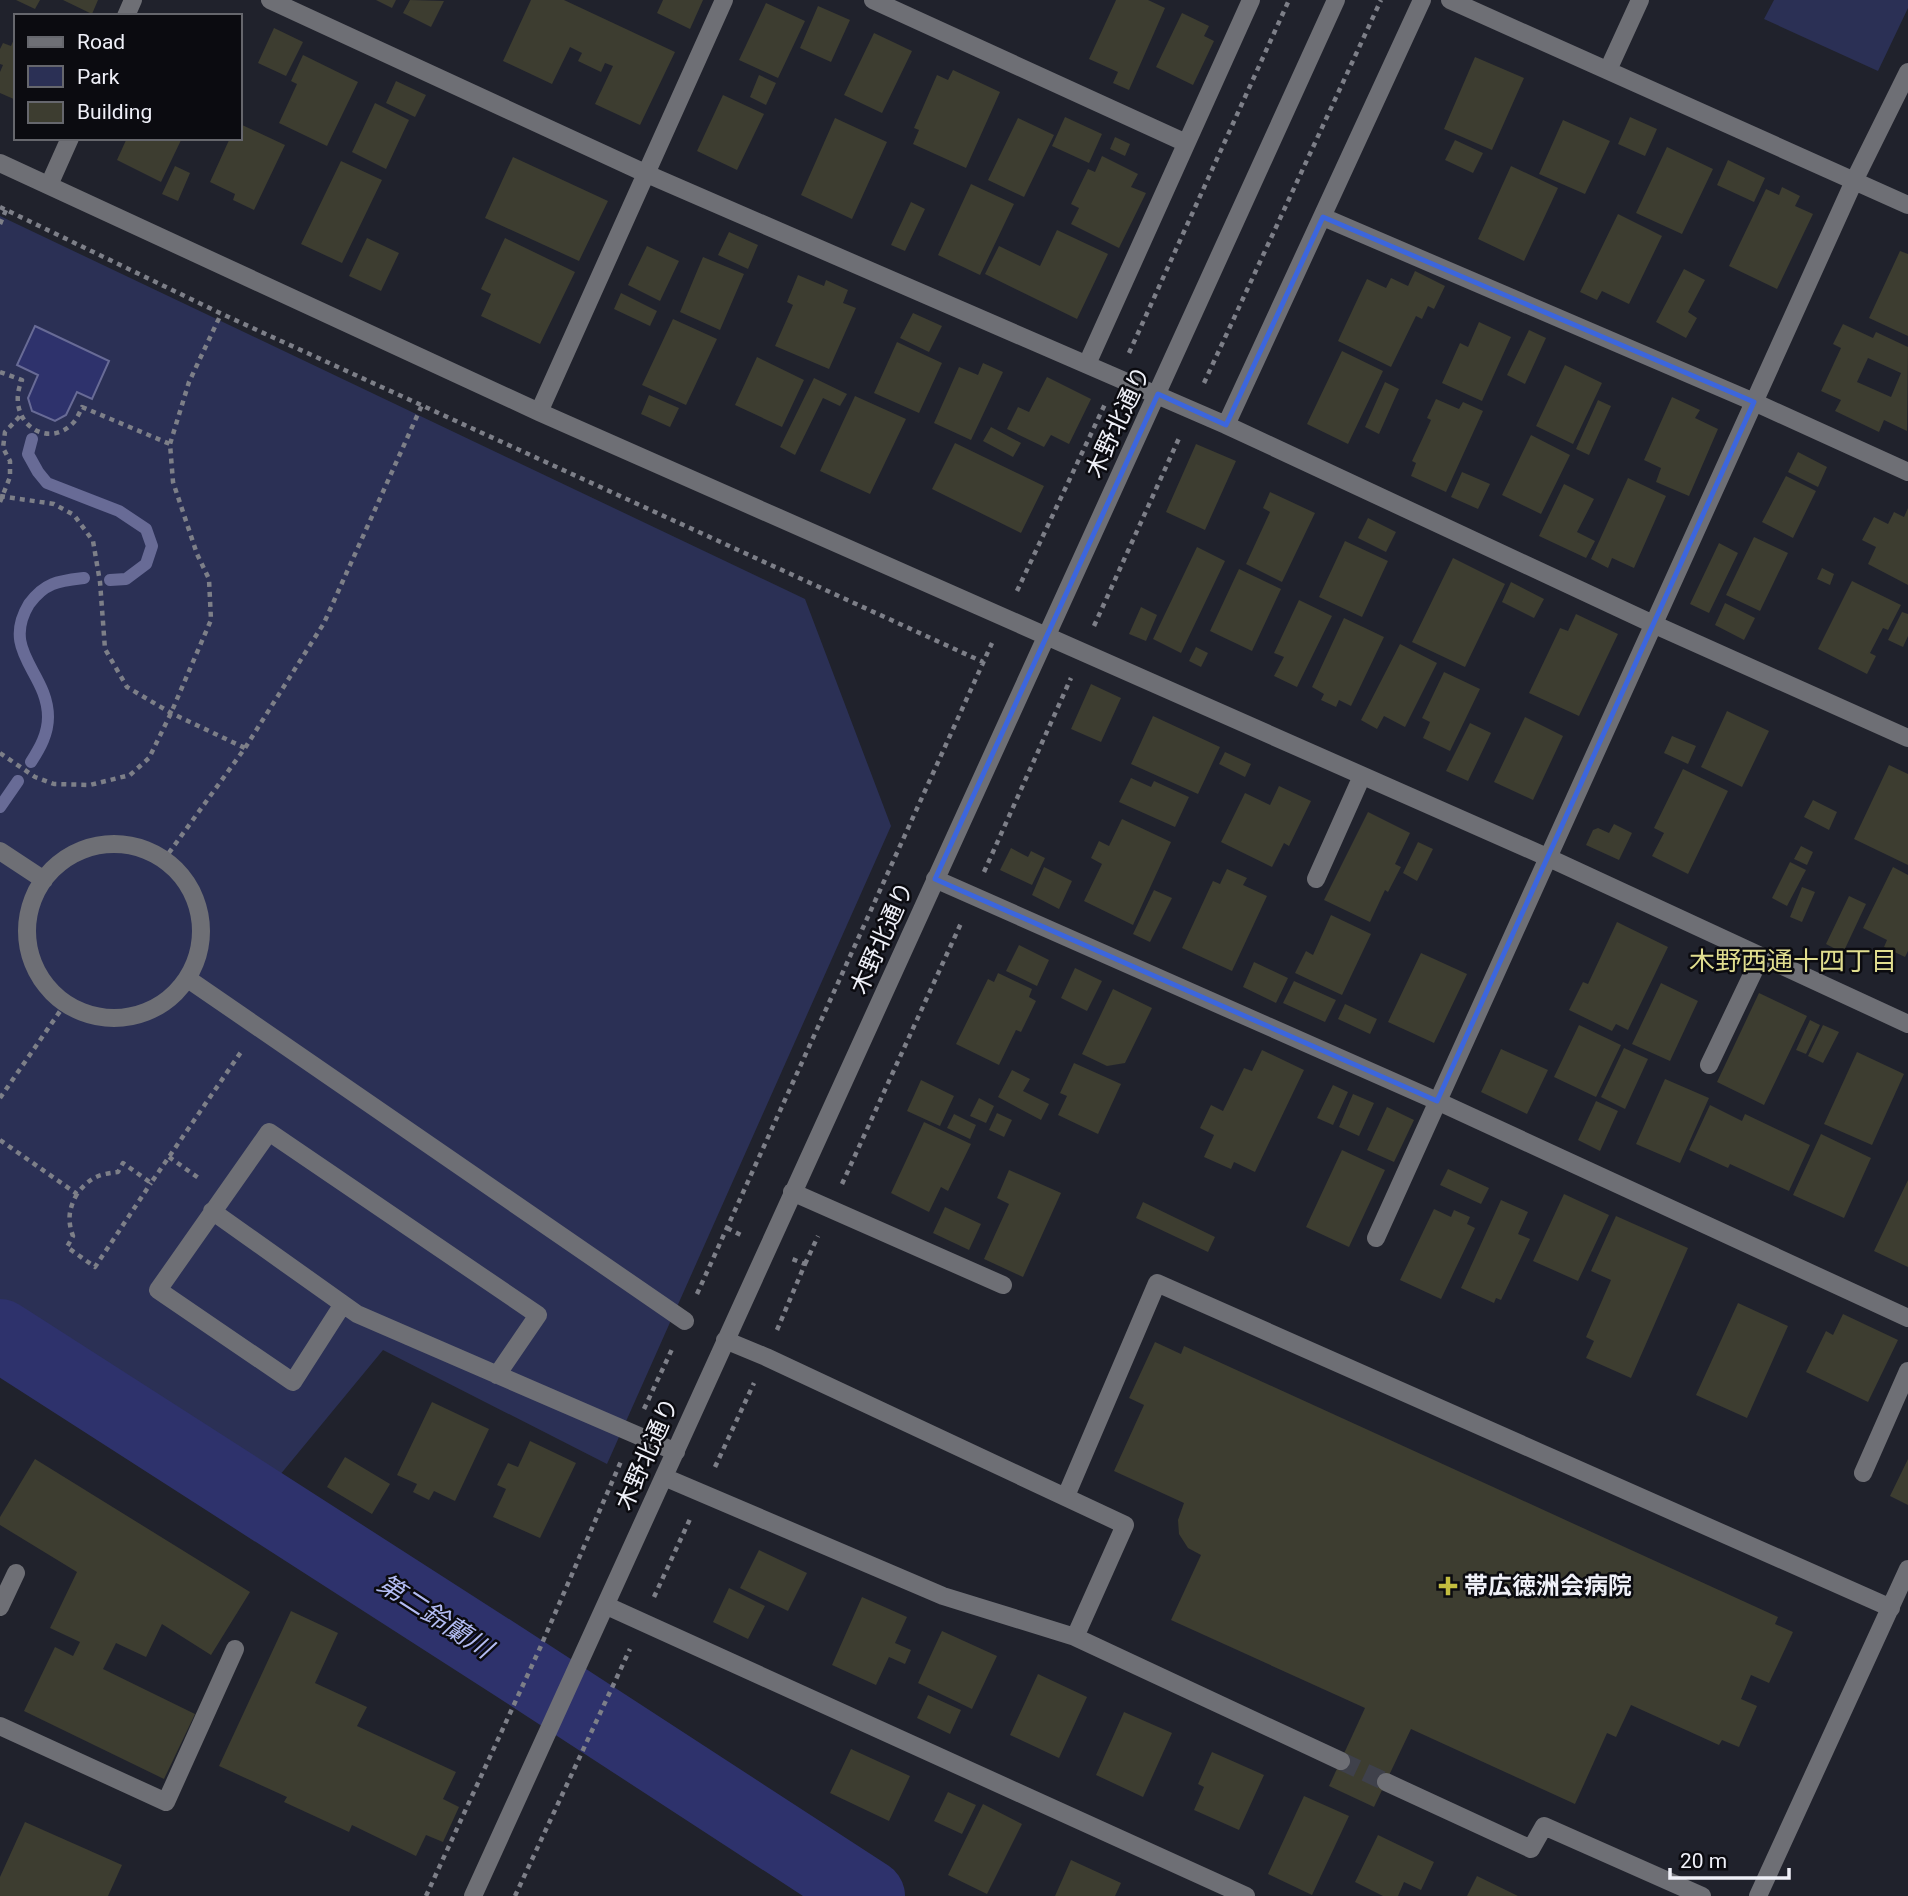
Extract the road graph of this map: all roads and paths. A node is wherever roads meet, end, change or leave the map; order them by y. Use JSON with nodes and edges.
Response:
{"nodes":[{"id":1,"x":270,"y":0,"type":"edge"},
{"id":2,"x":724,"y":0,"type":"edge"},
{"id":3,"x":873,"y":0,"type":"edge"},
{"id":4,"x":1251,"y":0,"type":"edge"},
{"id":5,"x":1289,"y":0,"type":"edge"},
{"id":6,"x":1336,"y":0,"type":"edge"},
{"id":7,"x":1422,"y":0,"type":"edge"},
{"id":8,"x":1450,"y":0,"type":"edge"},
{"id":9,"x":1640,"y":0,"type":"edge"},
{"id":10,"x":1608,"y":70,"type":"junction"},
{"id":11,"x":1908,"y":72,"type":"edge"},
{"id":12,"x":69,"y":140,"type":"edge"},
{"id":13,"x":1186,"y":143,"type":"junction"},
{"id":14,"x":0,"y":163,"type":"edge"},
{"id":15,"x":647,"y":174,"type":"junction"},
{"id":16,"x":1855,"y":179,"type":"junction"},
{"id":17,"x":49,"y":185,"type":"junction"},
{"id":18,"x":1908,"y":205,"type":"edge"},
{"id":19,"x":0,"y":207,"type":"edge"},
{"id":20,"x":6,"y":210,"type":"junction"},
{"id":21,"x":1323,"y":217,"type":"junction"},
{"id":22,"x":0,"y":224,"type":"edge"},
{"id":23,"x":222,"y":314,"type":"junction"},
{"id":24,"x":1087,"y":364,"type":"junction"},
{"id":25,"x":0,"y":372,"type":"edge"},
{"id":26,"x":1118,"y":377,"type":"junction"},
{"id":27,"x":1158,"y":394,"type":"junction"},
{"id":28,"x":1754,"y":402,"type":"junction"},
{"id":29,"x":422,"y":405,"type":"junction"},
{"id":30,"x":539,"y":412,"type":"junction"},
{"id":31,"x":20,"y":416,"type":"junction"},
{"id":32,"x":1226,"y":425,"type":"junction"},
{"id":33,"x":170,"y":444,"type":"junction"},
{"id":34,"x":1908,"y":472,"type":"edge"},
{"id":35,"x":1,"y":496,"type":"edge"},
{"id":36,"x":0,"y":502,"type":"edge"},
{"id":37,"x":1005,"y":618,"type":"junction"},
{"id":38,"x":1653,"y":624,"type":"junction"},
{"id":39,"x":1046,"y":636,"type":"junction"},
{"id":40,"x":983,"y":662,"type":"junction"},
{"id":41,"x":171,"y":713,"type":"junction"},
{"id":42,"x":1908,"y":738,"type":"edge"},
{"id":43,"x":246,"y":748,"type":"junction"},
{"id":44,"x":0,"y":753,"type":"edge"},
{"id":45,"x":1362,"y":776,"type":"junction"},
{"id":46,"x":0,"y":850,"type":"edge"},
{"id":47,"x":1549,"y":858,"type":"junction"},
{"id":48,"x":163,"y":861,"type":"junction"},
{"id":49,"x":935,"y":879,"type":"junction"},
{"id":50,"x":1317,"y":879,"type":"dead end"},
{"id":51,"x":44,"y":880,"type":"junction"},
{"id":52,"x":1760,"y":956,"type":"junction"},
{"id":53,"x":188,"y":979,"type":"junction"},
{"id":54,"x":65,"y":1004,"type":"junction"},
{"id":55,"x":1908,"y":1024,"type":"edge"},
{"id":56,"x":258,"y":1028,"type":"junction"},
{"id":57,"x":1709,"y":1065,"type":"dead end"},
{"id":58,"x":0,"y":1098,"type":"edge"},
{"id":59,"x":1437,"y":1101,"type":"junction"},
{"id":60,"x":0,"y":1140,"type":"edge"},
{"id":61,"x":169,"y":1157,"type":"junction"},
{"id":62,"x":151,"y":1183,"type":"junction"},
{"id":63,"x":792,"y":1192,"type":"junction"},
{"id":64,"x":77,"y":1194,"type":"junction"},
{"id":65,"x":224,"y":1196,"type":"junction"},
{"id":66,"x":212,"y":1211,"type":"junction"},
{"id":67,"x":727,"y":1228,"type":"junction"},
{"id":68,"x":1376,"y":1238,"type":"dead end"},
{"id":69,"x":767,"y":1248,"type":"junction"},
{"id":70,"x":1003,"y":1285,"type":"dead end"},
{"id":71,"x":343,"y":1304,"type":"junction"},
{"id":72,"x":1908,"y":1318,"type":"edge"},
{"id":73,"x":685,"y":1321,"type":"junction"},
{"id":74,"x":725,"y":1340,"type":"junction"},
{"id":75,"x":766,"y":1357,"type":"junction"},
{"id":76,"x":1908,"y":1371,"type":"edge"},
{"id":77,"x":497,"y":1375,"type":"junction"},
{"id":78,"x":633,"y":1433,"type":"junction"},
{"id":79,"x":676,"y":1452,"type":"junction"},
{"id":80,"x":1863,"y":1473,"type":"dead end"},
{"id":81,"x":664,"y":1477,"type":"junction"},
{"id":82,"x":702,"y":1494,"type":"junction"},
{"id":83,"x":1066,"y":1496,"type":"junction"},
{"id":84,"x":1908,"y":1569,"type":"edge"},
{"id":85,"x":16,"y":1573,"type":"dead end"},
{"id":86,"x":607,"y":1606,"type":"junction"},
{"id":87,"x":0,"y":1607,"type":"edge"},
{"id":88,"x":1891,"y":1608,"type":"junction"},
{"id":89,"x":643,"y":1622,"type":"junction"},
{"id":90,"x":1075,"y":1637,"type":"junction"},
{"id":91,"x":234,"y":1649,"type":"dead end"},
{"id":92,"x":0,"y":1726,"type":"edge"},
{"id":93,"x":1341,"y":1761,"type":"tunnel mouth"},
{"id":94,"x":1386,"y":1782,"type":"tunnel mouth"},
{"id":95,"x":426,"y":1896,"type":"edge"},
{"id":96,"x":473,"y":1896,"type":"edge"},
{"id":97,"x":515,"y":1896,"type":"edge"},
{"id":98,"x":1246,"y":1896,"type":"edge"},
{"id":99,"x":1702,"y":1896,"type":"edge"},
{"id":100,"x":1758,"y":1896,"type":"edge"}],
"edges":[{"from":1,"to":15,"type":"street"},
{"from":2,"to":15,"type":"street"},
{"from":3,"to":13,"type":"street"},
{"from":4,"to":13,"type":"street"},
{"from":5,"to":26,"type":"path"},
{"from":6,"to":27,"type":"street","name":"木野北通り"},
{"from":7,"to":21,"type":"street"},
{"from":8,"to":10,"type":"street"},
{"from":9,"to":10,"type":"street"},
{"from":10,"to":16,"type":"street"},
{"from":11,"to":16,"type":"street"},
{"from":12,"to":17,"type":"street"},
{"from":13,"to":24,"type":"street"},
{"from":14,"to":17,"type":"street"},
{"from":15,"to":24,"type":"street"},
{"from":15,"to":30,"type":"street"},
{"from":16,"to":18,"type":"street"},
{"from":16,"to":28,"type":"street"},
{"from":17,"to":30,"type":"street"},
{"from":19,"to":20,"type":"path"},
{"from":20,"to":22,"type":"path"},
{"from":20,"to":23,"type":"path"},
{"from":21,"to":28,"type":"street"},
{"from":21,"to":32,"type":"street"},
{"from":23,"to":29,"type":"path"},
{"from":23,"to":33,"type":"path"},
{"from":24,"to":26,"type":"street"},
{"from":25,"to":31,"type":"path"},
{"from":26,"to":27,"type":"street"},
{"from":26,"to":37,"type":"path"},
{"from":27,"to":32,"type":"street"},
{"from":27,"to":39,"type":"street","name":"木野北通り"},
{"from":28,"to":34,"type":"street"},
{"from":28,"to":38,"type":"street"},
{"from":29,"to":40,"type":"path"},
{"from":29,"to":43,"type":"path"},
{"from":30,"to":37,"type":"street"},
{"from":31,"to":33,"type":"path"},
{"from":31,"to":35,"type":"path"},
{"from":32,"to":38,"type":"street"},
{"from":33,"to":41,"type":"path"},
{"from":35,"to":36,"type":"path"},
{"from":35,"to":41,"type":"path"},
{"from":37,"to":39,"type":"street"},
{"from":37,"to":40,"type":"path"},
{"from":38,"to":42,"type":"street"},
{"from":38,"to":47,"type":"street"},
{"from":39,"to":45,"type":"street"},
{"from":39,"to":49,"type":"street","name":"木野北通り"},
{"from":40,"to":67,"type":"path"},
{"from":41,"to":43,"type":"path"},
{"from":41,"to":44,"type":"path"},
{"from":43,"to":48,"type":"path"},
{"from":45,"to":47,"type":"street"},
{"from":45,"to":50,"type":"street"},
{"from":46,"to":51,"type":"street"},
{"from":47,"to":52,"type":"street"},
{"from":47,"to":59,"type":"street"},
{"from":48,"to":51,"type":"street"},
{"from":48,"to":53,"type":"street"},
{"from":49,"to":59,"type":"street"},
{"from":49,"to":63,"type":"street","name":"木野北通り"},
{"from":51,"to":54,"type":"street"},
{"from":52,"to":55,"type":"street"},
{"from":52,"to":57,"type":"street"},
{"from":53,"to":54,"type":"street"},
{"from":53,"to":56,"type":"street"},
{"from":54,"to":58,"type":"path"},
{"from":56,"to":61,"type":"path"},
{"from":56,"to":73,"type":"street"},
{"from":59,"to":68,"type":"street"},
{"from":59,"to":72,"type":"street"},
{"from":60,"to":64,"type":"path"},
{"from":61,"to":62,"type":"path"},
{"from":61,"to":65,"type":"path"},
{"from":62,"to":64,"type":"path"},
{"from":62,"to":64,"type":"path"},
{"from":63,"to":69,"type":"street","name":"木野北通り"},
{"from":63,"to":70,"type":"street"},
{"from":65,"to":66,"type":"street"},
{"from":65,"to":77,"type":"street"},
{"from":66,"to":71,"type":"street"},
{"from":66,"to":71,"type":"street"},
{"from":67,"to":69,"type":"path"},
{"from":67,"to":73,"type":"path"},
{"from":69,"to":74,"type":"street","name":"木野北通り"},
{"from":69,"to":75,"type":"path"},
{"from":71,"to":77,"type":"street"},
{"from":73,"to":78,"type":"path"},
{"from":74,"to":75,"type":"street"},
{"from":74,"to":79,"type":"street","name":"木野北通り"},
{"from":75,"to":82,"type":"path"},
{"from":75,"to":83,"type":"street"},
{"from":76,"to":80,"type":"street"},
{"from":77,"to":78,"type":"street"},
{"from":78,"to":79,"type":"street"},
{"from":78,"to":95,"type":"path"},
{"from":79,"to":81,"type":"street","name":"木野北通り"},
{"from":81,"to":82,"type":"street"},
{"from":81,"to":86,"type":"street","name":"木野北通り"},
{"from":82,"to":89,"type":"path"},
{"from":82,"to":90,"type":"street"},
{"from":83,"to":88,"type":"street"},
{"from":83,"to":90,"type":"street"},
{"from":84,"to":88,"type":"street"},
{"from":85,"to":87,"type":"street"},
{"from":86,"to":89,"type":"street"},
{"from":86,"to":96,"type":"street","name":"木野北通り"},
{"from":88,"to":100,"type":"street"},
{"from":89,"to":97,"type":"path"},
{"from":89,"to":98,"type":"street"},
{"from":90,"to":93,"type":"street"},
{"from":91,"to":92,"type":"street"},
{"from":94,"to":99,"type":"street"}]}
